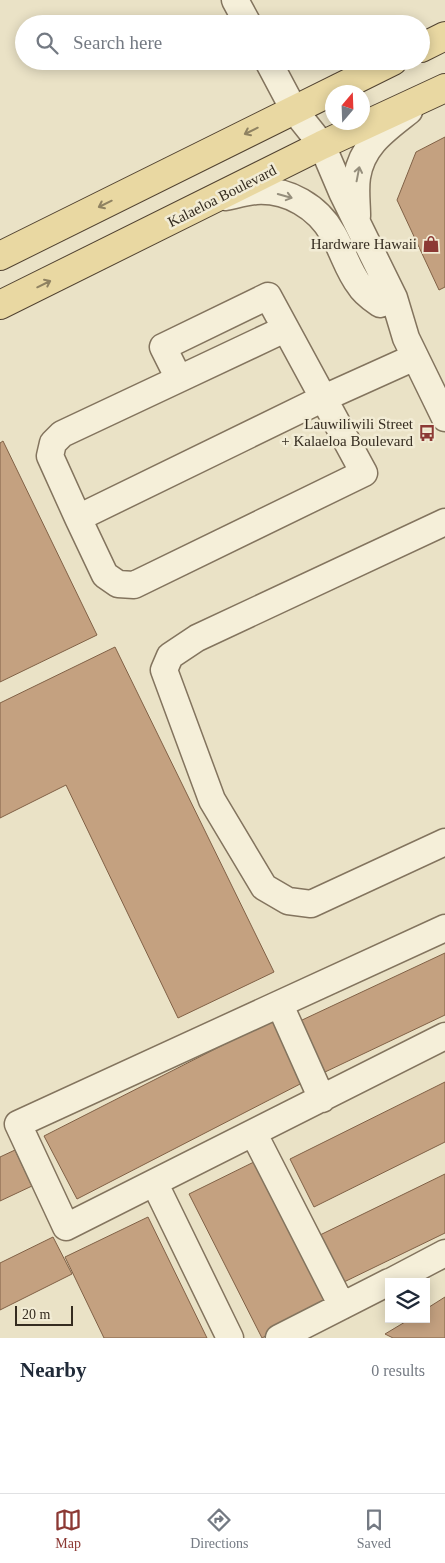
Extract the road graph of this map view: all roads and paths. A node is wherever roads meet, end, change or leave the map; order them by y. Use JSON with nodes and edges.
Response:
{"nodes":[{"id":1,"x":235,"y":0,"type":"edge"},
{"id":2,"x":243,"y":15,"type":"edge"},
{"id":3,"x":445,"y":36,"type":"edge"},
{"id":4,"x":430,"y":44,"type":"edge"},
{"id":5,"x":273,"y":70,"type":"edge"},
{"id":6,"x":375,"y":70,"type":"edge"},
{"id":7,"x":436,"y":92,"type":"edge"},
{"id":8,"x":294,"y":110,"type":"junction"},
{"id":9,"x":314,"y":150,"type":"junction"},
{"id":10,"x":220,"y":198,"type":"junction"},
{"id":11,"x":357,"y":222,"type":"junction"},
{"id":12,"x":0,"y":256,"type":"edge"},
{"id":13,"x":380,"y":304,"type":"junction"},
{"id":14,"x":0,"y":305,"type":"edge"},
{"id":15,"x":286,"y":329,"type":"junction"},
{"id":16,"x":411,"y":347,"type":"junction"},
{"id":17,"x":178,"y":379,"type":"junction"},
{"id":18,"x":324,"y":398,"type":"junction"},
{"id":19,"x":445,"y":418,"type":"edge"},
{"id":20,"x":78,"y":518,"type":"junction"},
{"id":21,"x":445,"y":522,"type":"edge"},
{"id":22,"x":445,"y":842,"type":"edge"},
{"id":23,"x":445,"y":928,"type":"edge"},
{"id":24,"x":280,"y":1005,"type":"junction"},
{"id":25,"x":445,"y":1036,"type":"edge"},
{"id":26,"x":322,"y":1099,"type":"junction"},
{"id":27,"x":254,"y":1134,"type":"junction"},
{"id":28,"x":155,"y":1184,"type":"junction"},
{"id":29,"x":445,"y":1253,"type":"edge"},
{"id":30,"x":397,"y":1278,"type":"edge"},
{"id":31,"x":385,"y":1284,"type":"edge"},
{"id":32,"x":342,"y":1306,"type":"junction"},
{"id":33,"x":230,"y":1338,"type":"edge"},
{"id":34,"x":279,"y":1338,"type":"edge"}],
"edges":[{"from":1,"to":2,"type":"street"},
{"from":3,"to":4,"type":"main road"},
{"from":5,"to":8,"type":"street"},
{"from":6,"to":8,"type":"main road"},
{"from":7,"to":9,"type":"main road","name":"Kalaeloa Boulevard"},
{"from":11,"to":7,"type":"street","one_way":true},
{"from":8,"to":9,"type":"street"},
{"from":8,"to":12,"type":"main road","one_way":true},
{"from":9,"to":10,"type":"main road","name":"Kalaeloa Boulevard"},
{"from":9,"to":11,"type":"street"},
{"from":9,"to":13,"type":"street"},
{"from":10,"to":13,"type":"street","one_way":true},
{"from":14,"to":10,"type":"main road","name":"Kalaeloa Boulevard","one_way":true},
{"from":11,"to":16,"type":"street"},
{"from":13,"to":16,"type":"street"},
{"from":15,"to":17,"type":"street"},
{"from":15,"to":17,"type":"street"},
{"from":15,"to":18,"type":"street"},
{"from":16,"to":18,"type":"street"},
{"from":16,"to":19,"type":"street"},
{"from":17,"to":20,"type":"street"},
{"from":18,"to":20,"type":"street"},
{"from":18,"to":20,"type":"street"},
{"from":21,"to":22,"type":"street"},
{"from":23,"to":24,"type":"street"},
{"from":24,"to":26,"type":"street"},
{"from":24,"to":28,"type":"street"},
{"from":25,"to":26,"type":"street"},
{"from":26,"to":27,"type":"street"},
{"from":27,"to":28,"type":"street"},
{"from":27,"to":32,"type":"street"},
{"from":28,"to":33,"type":"street"},
{"from":29,"to":30,"type":"street"},
{"from":31,"to":32,"type":"street"},
{"from":32,"to":34,"type":"street"}]}
